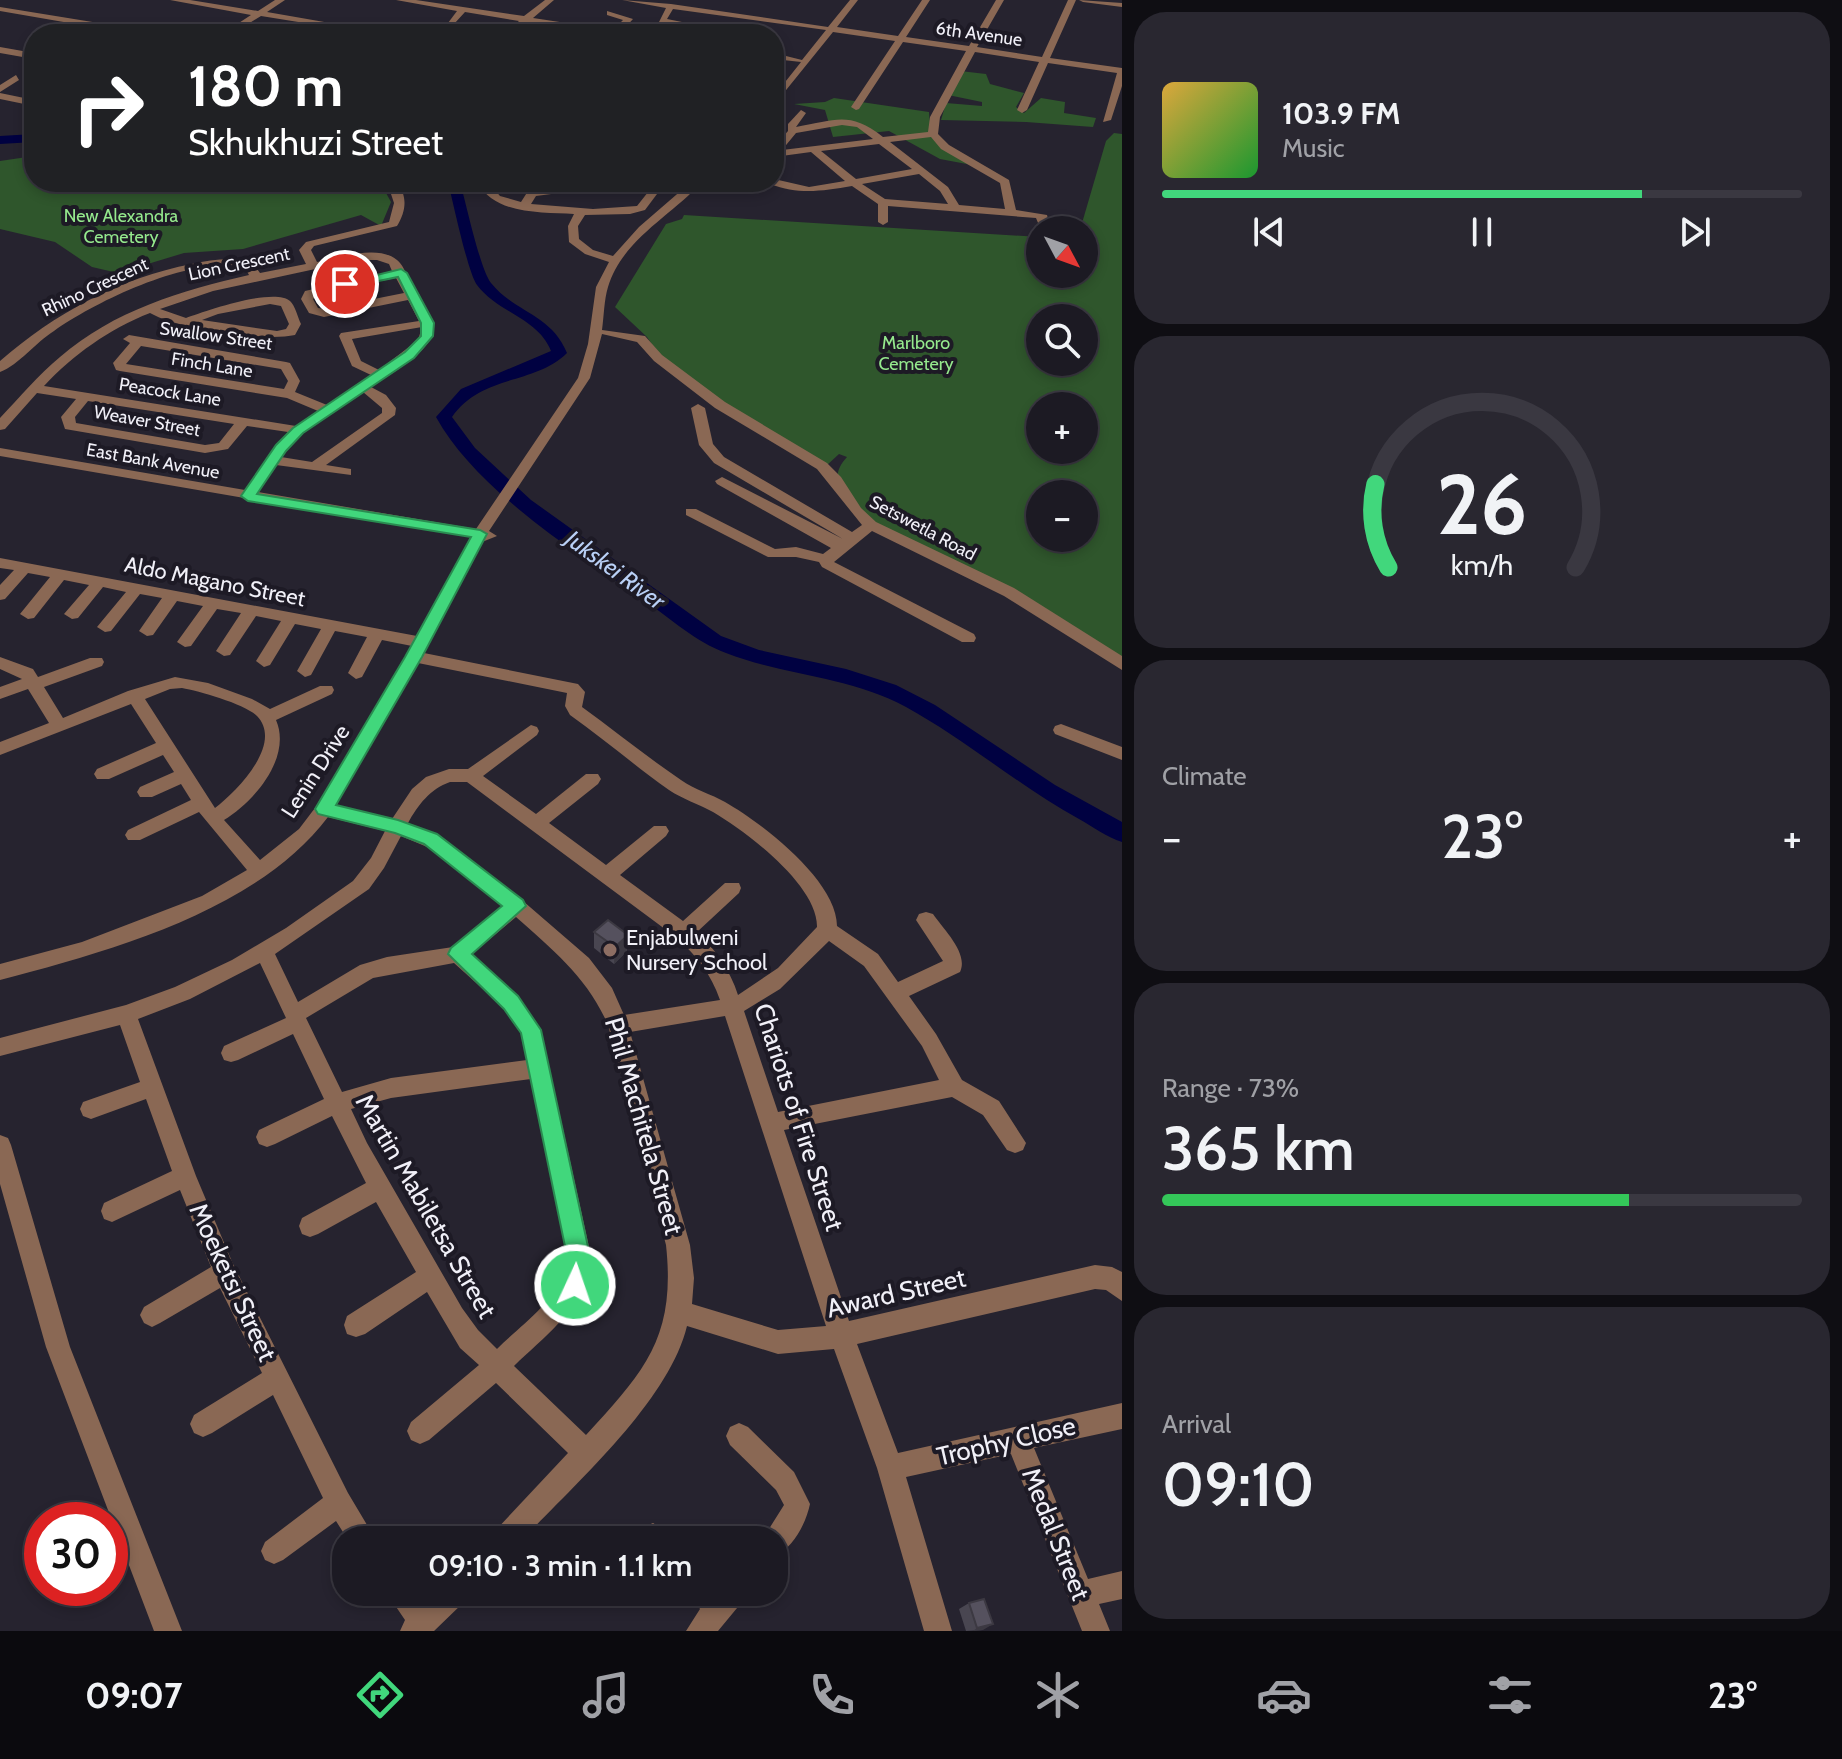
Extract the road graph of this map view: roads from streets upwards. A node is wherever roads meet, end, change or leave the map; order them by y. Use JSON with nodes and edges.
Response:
{"nodes":[{"id":1,"x":9,"y":0,"type":"edge"},
{"id":2,"x":174,"y":0,"type":"edge"},
{"id":3,"x":242,"y":0,"type":"edge"},
{"id":4,"x":281,"y":0,"type":"edge"},
{"id":5,"x":400,"y":0,"type":"edge"},
{"id":6,"x":550,"y":0,"type":"edge"},
{"id":7,"x":626,"y":0,"type":"edge"},
{"id":8,"x":718,"y":0,"type":"edge"},
{"id":9,"x":847,"y":0,"type":"edge"},
{"id":10,"x":854,"y":0,"type":"edge"},
{"id":11,"x":926,"y":0,"type":"edge"},
{"id":12,"x":1000,"y":0,"type":"edge"},
{"id":13,"x":1072,"y":0,"type":"edge"},
{"id":14,"x":1083,"y":0,"type":"edge"},
{"id":15,"x":1122,"y":5,"type":"edge"},
{"id":16,"x":671,"y":6,"type":"junction"},
{"id":17,"x":0,"y":7,"type":"edge"},
{"id":18,"x":226,"y":8,"type":"junction"},
{"id":19,"x":502,"y":8,"type":"dead end"},
{"id":20,"x":463,"y":10,"type":"junction"},
{"id":21,"x":706,"y":12,"type":"junction"},
{"id":22,"x":259,"y":13,"type":"junction"},
{"id":23,"x":610,"y":13,"type":"dead end"},
{"id":24,"x":494,"y":14,"type":"junction"},
{"id":25,"x":55,"y":18,"type":"junction"},
{"id":26,"x":527,"y":19,"type":"junction"},
{"id":27,"x":319,"y":23,"type":"joint"},
{"id":28,"x":43,"y":24,"type":"edge"},
{"id":29,"x":89,"y":24,"type":"edge"},
{"id":30,"x":242,"y":24,"type":"edge"},
{"id":31,"x":325,"y":24,"type":"edge"},
{"id":32,"x":449,"y":24,"type":"edge"},
{"id":33,"x":521,"y":24,"type":"edge"},
{"id":34,"x":558,"y":24,"type":"edge"},
{"id":35,"x":626,"y":24,"type":"edge"},
{"id":36,"x":680,"y":24,"type":"edge"},
{"id":37,"x":769,"y":24,"type":"edge"},
{"id":38,"x":784,"y":26,"type":"edge"},
{"id":39,"x":828,"y":29,"type":"junction"},
{"id":40,"x":901,"y":39,"type":"junction"},
{"id":41,"x":972,"y":49,"type":"junction"},
{"id":42,"x":0,"y":50,"type":"edge"},
{"id":43,"x":24,"y":54,"type":"edge"},
{"id":44,"x":784,"y":58,"type":"edge"},
{"id":45,"x":798,"y":60,"type":"junction"},
{"id":46,"x":1046,"y":60,"type":"junction"},
{"id":47,"x":1122,"y":71,"type":"edge"},
{"id":48,"x":16,"y":78,"type":"dead end"},
{"id":49,"x":784,"y":82,"type":"edge"},
{"id":50,"x":784,"y":85,"type":"edge"},
{"id":51,"x":0,"y":89,"type":"edge"},
{"id":52,"x":0,"y":96,"type":"edge"},
{"id":53,"x":24,"y":101,"type":"edge"},
{"id":54,"x":856,"y":107,"type":"dead end"},
{"id":55,"x":1022,"y":110,"type":"dead end"},
{"id":56,"x":801,"y":113,"type":"dead end"},
{"id":57,"x":1106,"y":120,"type":"dead end"},
{"id":58,"x":793,"y":131,"type":"junction"},
{"id":59,"x":933,"y":134,"type":"junction"},
{"id":60,"x":784,"y":141,"type":"edge"},
{"id":61,"x":881,"y":141,"type":"junction"},
{"id":62,"x":815,"y":151,"type":"junction"},
{"id":63,"x":784,"y":153,"type":"edge"},
{"id":64,"x":920,"y":171,"type":"junction"},
{"id":65,"x":853,"y":183,"type":"junction"},
{"id":66,"x":784,"y":185,"type":"edge"},
{"id":67,"x":399,"y":192,"type":"edge"},
{"id":68,"x":491,"y":192,"type":"edge"},
{"id":69,"x":542,"y":192,"type":"edge"},
{"id":70,"x":653,"y":192,"type":"edge"},
{"id":71,"x":686,"y":192,"type":"edge"},
{"id":72,"x":695,"y":192,"type":"edge"},
{"id":73,"x":883,"y":202,"type":"junction"},
{"id":74,"x":524,"y":206,"type":"junction"},
{"id":75,"x":955,"y":208,"type":"junction"},
{"id":76,"x":582,"y":210,"type":"junction"},
{"id":77,"x":1011,"y":213,"type":"junction"},
{"id":78,"x":1041,"y":216,"type":"edge"},
{"id":79,"x":883,"y":222,"type":"dead end"},
{"id":80,"x":615,"y":260,"type":"junction"},
{"id":81,"x":313,"y":266,"type":"junction"},
{"id":82,"x":401,"y":273,"type":"junction"},
{"id":83,"x":257,"y":278,"type":"junction"},
{"id":84,"x":414,"y":295,"type":"junction"},
{"id":85,"x":150,"y":308,"type":"junction"},
{"id":86,"x":187,"y":322,"type":"junction"},
{"id":87,"x":427,"y":323,"type":"junction"},
{"id":88,"x":110,"y":329,"type":"junction"},
{"id":89,"x":607,"y":332,"type":"junction"},
{"id":90,"x":137,"y":343,"type":"junction"},
{"id":91,"x":0,"y":368,"type":"edge"},
{"id":92,"x":380,"y":375,"type":"junction"},
{"id":93,"x":363,"y":387,"type":"junction"},
{"id":94,"x":36,"y":389,"type":"junction"},
{"id":95,"x":288,"y":394,"type":"junction"},
{"id":96,"x":578,"y":396,"type":"junction"},
{"id":97,"x":84,"y":397,"type":"junction"},
{"id":98,"x":698,"y":408,"type":"dead end"},
{"id":99,"x":327,"y":410,"type":"junction"},
{"id":100,"x":5,"y":414,"type":"edge"},
{"id":101,"x":244,"y":421,"type":"junction"},
{"id":102,"x":0,"y":426,"type":"edge"},
{"id":103,"x":298,"y":430,"type":"junction"},
{"id":104,"x":0,"y":452,"type":"edge"},
{"id":105,"x":273,"y":460,"type":"junction"},
{"id":106,"x":314,"y":467,"type":"junction"},
{"id":107,"x":346,"y":472,"type":"dead end"},
{"id":108,"x":722,"y":481,"type":"dead end"},
{"id":109,"x":248,"y":496,"type":"junction"},
{"id":110,"x":691,"y":512,"type":"dead end"},
{"id":111,"x":871,"y":525,"type":"junction"},
{"id":112,"x":485,"y":535,"type":"junction"},
{"id":113,"x":845,"y":542,"type":"junction"},
{"id":114,"x":826,"y":559,"type":"junction"},
{"id":115,"x":0,"y":563,"type":"edge"},
{"id":116,"x":24,"y":568,"type":"junction"},
{"id":117,"x":60,"y":575,"type":"junction"},
{"id":118,"x":99,"y":582,"type":"junction"},
{"id":119,"x":136,"y":589,"type":"junction"},
{"id":120,"x":0,"y":595,"type":"edge"},
{"id":121,"x":173,"y":595,"type":"junction"},
{"id":122,"x":213,"y":603,"type":"junction"},
{"id":123,"x":251,"y":611,"type":"junction"},
{"id":124,"x":28,"y":614,"type":"dead end"},
{"id":125,"x":72,"y":614,"type":"dead end"},
{"id":126,"x":291,"y":618,"type":"junction"},
{"id":127,"x":331,"y":625,"type":"junction"},
{"id":128,"x":105,"y":627,"type":"dead end"},
{"id":129,"x":147,"y":631,"type":"dead end"},
{"id":130,"x":377,"y":634,"type":"junction"},
{"id":131,"x":968,"y":638,"type":"dead end"},
{"id":132,"x":185,"y":642,"type":"dead end"},
{"id":133,"x":418,"y":650,"type":"junction"},
{"id":134,"x":224,"y":651,"type":"dead end"},
{"id":135,"x":264,"y":661,"type":"dead end"},
{"id":136,"x":96,"y":662,"type":"dead end"},
{"id":137,"x":0,"y":663,"type":"edge"},
{"id":138,"x":1122,"y":664,"type":"edge"},
{"id":139,"x":305,"y":671,"type":"dead end"},
{"id":140,"x":356,"y":673,"type":"dead end"},
{"id":141,"x":34,"y":682,"type":"junction"},
{"id":142,"x":326,"y":690,"type":"dead end"},
{"id":143,"x":0,"y":693,"type":"edge"},
{"id":144,"x":134,"y":695,"type":"junction"},
{"id":145,"x":267,"y":717,"type":"junction"},
{"id":146,"x":59,"y":725,"type":"junction"},
{"id":147,"x":1061,"y":730,"type":"dead end"},
{"id":148,"x":531,"y":731,"type":"dead end"},
{"id":149,"x":166,"y":746,"type":"junction"},
{"id":150,"x":0,"y":749,"type":"edge"},
{"id":151,"x":1122,"y":754,"type":"edge"},
{"id":152,"x":103,"y":774,"type":"dead end"},
{"id":153,"x":184,"y":775,"type":"junction"},
{"id":154,"x":471,"y":776,"type":"junction"},
{"id":155,"x":592,"y":779,"type":"dead end"},
{"id":156,"x":146,"y":792,"type":"dead end"},
{"id":157,"x":324,"y":809,"type":"junction"},
{"id":158,"x":207,"y":810,"type":"junction"},
{"id":159,"x":537,"y":823,"type":"junction"},
{"id":160,"x":398,"y":827,"type":"junction"},
{"id":161,"x":660,"y":831,"type":"dead end"},
{"id":162,"x":134,"y":835,"type":"dead end"},
{"id":163,"x":259,"y":872,"type":"junction"},
{"id":164,"x":607,"y":875,"type":"junction"},
{"id":165,"x":732,"y":888,"type":"dead end"},
{"id":166,"x":516,"y":906,"type":"junction"},
{"id":167,"x":926,"y":920,"type":"dead end"},
{"id":168,"x":827,"y":930,"type":"junction"},
{"id":169,"x":684,"y":932,"type":"junction"},
{"id":170,"x":265,"y":953,"type":"junction"},
{"id":171,"x":458,"y":954,"type":"junction"},
{"id":172,"x":0,"y":972,"type":"edge"},
{"id":173,"x":894,"y":993,"type":"junction"},
{"id":174,"x":734,"y":1006,"type":"junction"},
{"id":175,"x":126,"y":1014,"type":"junction"},
{"id":176,"x":297,"y":1018,"type":"junction"},
{"id":177,"x":618,"y":1025,"type":"junction"},
{"id":178,"x":0,"y":1047,"type":"edge"},
{"id":179,"x":231,"y":1053,"type":"dead end"},
{"id":180,"x":540,"y":1068,"type":"junction"},
{"id":181,"x":954,"y":1087,"type":"junction"},
{"id":182,"x":151,"y":1088,"type":"junction"},
{"id":183,"x":335,"y":1104,"type":"junction"},
{"id":184,"x":91,"y":1109,"type":"dead end"},
{"id":185,"x":771,"y":1123,"type":"junction"},
{"id":186,"x":267,"y":1137,"type":"dead end"},
{"id":187,"x":1015,"y":1143,"type":"dead end"},
{"id":188,"x":0,"y":1145,"type":"edge"},
{"id":189,"x":185,"y":1176,"type":"junction"},
{"id":190,"x":381,"y":1187,"type":"junction"},
{"id":191,"x":112,"y":1211,"type":"dead end"},
{"id":192,"x":310,"y":1226,"type":"dead end"},
{"id":193,"x":225,"y":1272,"type":"junction"},
{"id":194,"x":430,"y":1277,"type":"junction"},
{"id":195,"x":1122,"y":1289,"type":"edge"},
{"id":196,"x":680,"y":1312,"type":"junction"},
{"id":197,"x":152,"y":1315,"type":"dead end"},
{"id":198,"x":356,"y":1325,"type":"dead end"},
{"id":199,"x":841,"y":1334,"type":"junction"},
{"id":200,"x":497,"y":1366,"type":"junction"},
{"id":201,"x":278,"y":1377,"type":"junction"},
{"id":202,"x":1122,"y":1416,"type":"edge"},
{"id":203,"x":203,"y":1424,"type":"dead end"},
{"id":204,"x":420,"y":1431,"type":"dead end"},
{"id":205,"x":739,"y":1436,"type":"dead end"},
{"id":206,"x":1017,"y":1438,"type":"junction"},
{"id":207,"x":586,"y":1453,"type":"junction"},
{"id":208,"x":890,"y":1468,"type":"junction"},
{"id":209,"x":339,"y":1502,"type":"junction"},
{"id":210,"x":354,"y":1526,"type":"edge"},
{"id":211,"x":517,"y":1526,"type":"edge"},
{"id":212,"x":786,"y":1526,"type":"edge"},
{"id":213,"x":274,"y":1551,"type":"dead end"},
{"id":214,"x":1122,"y":1585,"type":"edge"},
{"id":215,"x":1080,"y":1595,"type":"junction"},
{"id":216,"x":407,"y":1606,"type":"edge"},
{"id":217,"x":439,"y":1606,"type":"edge"},
{"id":218,"x":713,"y":1606,"type":"edge"},
{"id":219,"x":418,"y":1626,"type":"edge"},
{"id":220,"x":168,"y":1631,"type":"edge"},
{"id":221,"x":700,"y":1631,"type":"edge"},
{"id":222,"x":938,"y":1631,"type":"edge"},
{"id":223,"x":1096,"y":1631,"type":"edge"}],
"edges":[{"from":1,"to":17,"type":"street"},
{"from":2,"to":18,"type":"street"},
{"from":3,"to":18,"type":"street"},
{"from":4,"to":22,"type":"street"},
{"from":5,"to":20,"type":"street"},
{"from":6,"to":26,"type":"street"},
{"from":7,"to":16,"type":"street","name":"6th Avenue"},
{"from":8,"to":21,"type":"street"},
{"from":9,"to":39,"type":"street"},
{"from":10,"to":39,"type":"street"},
{"from":11,"to":40,"type":"street"},
{"from":12,"to":41,"type":"street"},
{"from":13,"to":46,"type":"street"},
{"from":14,"to":15,"type":"street"},
{"from":16,"to":21,"type":"street","name":"6th Avenue"},
{"from":16,"to":36,"type":"street"},
{"from":17,"to":25,"type":"street"},
{"from":18,"to":22,"type":"street"},
{"from":19,"to":24,"type":"street"},
{"from":20,"to":24,"type":"street"},
{"from":20,"to":32,"type":"street"},
{"from":21,"to":37,"type":"street","name":"6th Avenue"},
{"from":22,"to":27,"type":"street"},
{"from":22,"to":30,"type":"street"},
{"from":23,"to":35,"type":"street"},
{"from":24,"to":26,"type":"street"},
{"from":25,"to":28,"type":"street"},
{"from":25,"to":29,"type":"street"},
{"from":26,"to":33,"type":"street"},
{"from":26,"to":34,"type":"street"},
{"from":27,"to":31,"type":"street"},
{"from":38,"to":39,"type":"street","name":"6th Avenue"},
{"from":39,"to":40,"type":"street","name":"6th Avenue"},
{"from":39,"to":45,"type":"street"},
{"from":39,"to":50,"type":"street"},
{"from":40,"to":41,"type":"street","name":"6th Avenue"},
{"from":40,"to":54,"type":"street"},
{"from":41,"to":46,"type":"street","name":"6th Avenue"},
{"from":41,"to":59,"type":"street"},
{"from":42,"to":43,"type":"street"},
{"from":44,"to":45,"type":"street"},
{"from":45,"to":49,"type":"street"},
{"from":46,"to":47,"type":"street","name":"6th Avenue"},
{"from":46,"to":55,"type":"street"},
{"from":47,"to":57,"type":"street"},
{"from":48,"to":51,"type":"street"},
{"from":52,"to":53,"type":"street"},
{"from":56,"to":58,"type":"street"},
{"from":58,"to":60,"type":"street"},
{"from":58,"to":61,"type":"street"},
{"from":59,"to":61,"type":"street"},
{"from":59,"to":77,"type":"street"},
{"from":61,"to":62,"type":"street"},
{"from":61,"to":64,"type":"street"},
{"from":62,"to":63,"type":"street"},
{"from":62,"to":65,"type":"street"},
{"from":64,"to":65,"type":"street"},
{"from":64,"to":75,"type":"street"},
{"from":65,"to":66,"type":"street"},
{"from":65,"to":73,"type":"street"},
{"from":67,"to":81,"type":"street"},
{"from":68,"to":74,"type":"street"},
{"from":69,"to":74,"type":"street"},
{"from":70,"to":76,"type":"street"},
{"from":71,"to":80,"type":"street"},
{"from":72,"to":89,"type":"street"},
{"from":73,"to":75,"type":"street"},
{"from":73,"to":79,"type":"street"},
{"from":74,"to":76,"type":"street"},
{"from":75,"to":77,"type":"street"},
{"from":76,"to":80,"type":"street"},
{"from":77,"to":78,"type":"street"},
{"from":80,"to":96,"type":"street"},
{"from":81,"to":82,"type":"street","name":"Lion Crescent"},
{"from":81,"to":83,"type":"street","name":"Lion Crescent"},
{"from":82,"to":84,"type":"street"},
{"from":82,"to":84,"type":"street"},
{"from":83,"to":85,"type":"street","name":"Lion Crescent"},
{"from":83,"to":91,"type":"street","name":"Rhino Crescent"},
{"from":84,"to":87,"type":"street"},
{"from":85,"to":86,"type":"street"},
{"from":85,"to":88,"type":"street","name":"Lion Crescent"},
{"from":86,"to":86,"type":"street"},
{"from":87,"to":92,"type":"street"},
{"from":87,"to":92,"type":"street"},
{"from":88,"to":90,"type":"street","name":"Swallow Street"},
{"from":88,"to":94,"type":"street","name":"Lion Crescent"},
{"from":89,"to":96,"type":"street"},
{"from":89,"to":111,"type":"street","name":"Setswetla Road"},
{"from":90,"to":95,"type":"street","name":"Swallow Street"},
{"from":90,"to":95,"type":"street","name":"Finch Lane"},
{"from":92,"to":93,"type":"street"},
{"from":93,"to":99,"type":"street"},
{"from":93,"to":106,"type":"street"},
{"from":94,"to":97,"type":"street","name":"Peacock Lane"},
{"from":94,"to":100,"type":"street","name":"Lion Crescent"},
{"from":95,"to":99,"type":"street","name":"Finch Lane"},
{"from":96,"to":112,"type":"street","name":"Lenin Drive"},
{"from":97,"to":101,"type":"street","name":"Peacock Lane"},
{"from":97,"to":101,"type":"street","name":"Weaver Street"},
{"from":98,"to":113,"type":"street"},
{"from":99,"to":103,"type":"street"},
{"from":100,"to":102,"type":"street","name":"Lion Crescent"},
{"from":101,"to":103,"type":"street","name":"Peacock Lane"},
{"from":103,"to":105,"type":"street"},
{"from":104,"to":109,"type":"street","name":"East Bank Avenue"},
{"from":105,"to":106,"type":"street"},
{"from":105,"to":109,"type":"street"},
{"from":106,"to":107,"type":"street"},
{"from":108,"to":113,"type":"street"},
{"from":109,"to":112,"type":"street","name":"East Bank Avenue"},
{"from":110,"to":114,"type":"street"},
{"from":111,"to":113,"type":"street"},
{"from":111,"to":138,"type":"street","name":"Setswetla Road"},
{"from":112,"to":133,"type":"street","name":"Lenin Drive"},
{"from":113,"to":114,"type":"street"},
{"from":114,"to":131,"type":"street"},
{"from":115,"to":116,"type":"street","name":"Aldo Magano Street"},
{"from":116,"to":117,"type":"street","name":"Aldo Magano Street"},
{"from":116,"to":120,"type":"street"},
{"from":117,"to":118,"type":"street","name":"Aldo Magano Street"},
{"from":117,"to":124,"type":"street"},
{"from":118,"to":119,"type":"street","name":"Aldo Magano Street"},
{"from":118,"to":125,"type":"street"},
{"from":119,"to":121,"type":"street","name":"Aldo Magano Street"},
{"from":119,"to":128,"type":"street"},
{"from":121,"to":122,"type":"street","name":"Aldo Magano Street"},
{"from":121,"to":129,"type":"street"},
{"from":122,"to":123,"type":"street","name":"Aldo Magano Street"},
{"from":122,"to":132,"type":"street"},
{"from":123,"to":126,"type":"street","name":"Aldo Magano Street"},
{"from":123,"to":134,"type":"street"},
{"from":126,"to":127,"type":"street","name":"Aldo Magano Street"},
{"from":126,"to":135,"type":"street"},
{"from":127,"to":130,"type":"street","name":"Aldo Magano Street"},
{"from":127,"to":139,"type":"street"},
{"from":130,"to":133,"type":"street","name":"Aldo Magano Street"},
{"from":130,"to":140,"type":"street"},
{"from":133,"to":157,"type":"street","name":"Lenin Drive"},
{"from":133,"to":168,"type":"street","name":"Aldo Magano Street"},
{"from":136,"to":141,"type":"street"},
{"from":137,"to":141,"type":"street"},
{"from":141,"to":143,"type":"street"},
{"from":141,"to":146,"type":"street"},
{"from":142,"to":145,"type":"street"},
{"from":144,"to":145,"type":"street"},
{"from":144,"to":146,"type":"street"},
{"from":144,"to":149,"type":"street"},
{"from":145,"to":158,"type":"street"},
{"from":146,"to":150,"type":"street"},
{"from":147,"to":151,"type":"street"},
{"from":148,"to":154,"type":"street"},
{"from":149,"to":152,"type":"street"},
{"from":149,"to":153,"type":"street"},
{"from":153,"to":156,"type":"street"},
{"from":153,"to":158,"type":"street"},
{"from":154,"to":159,"type":"street","name":"Chariots of Fire Street"},
{"from":154,"to":160,"type":"street"},
{"from":155,"to":159,"type":"street"},
{"from":157,"to":160,"type":"street","name":"Phil Machitela Street"},
{"from":157,"to":163,"type":"street","name":"Lenin Drive"},
{"from":158,"to":162,"type":"street"},
{"from":158,"to":163,"type":"street"},
{"from":159,"to":164,"type":"street","name":"Chariots of Fire Street"},
{"from":160,"to":166,"type":"street","name":"Phil Machitela Street"},
{"from":160,"to":170,"type":"street"},
{"from":161,"to":164,"type":"street"},
{"from":163,"to":172,"type":"street","name":"Lenin Drive"},
{"from":164,"to":169,"type":"street","name":"Chariots of Fire Street"},
{"from":165,"to":169,"type":"street"},
{"from":166,"to":171,"type":"street"},
{"from":166,"to":177,"type":"street","name":"Phil Machitela Street"},
{"from":167,"to":173,"type":"street"},
{"from":168,"to":173,"type":"street"},
{"from":168,"to":174,"type":"street"},
{"from":169,"to":174,"type":"street","name":"Chariots of Fire Street"},
{"from":170,"to":175,"type":"street"},
{"from":170,"to":176,"type":"street","name":"Martin Mabiletsa Street"},
{"from":171,"to":176,"type":"street"},
{"from":171,"to":180,"type":"street"},
{"from":173,"to":181,"type":"street"},
{"from":174,"to":177,"type":"street"},
{"from":174,"to":185,"type":"street","name":"Chariots of Fire Street"},
{"from":175,"to":178,"type":"street"},
{"from":175,"to":182,"type":"street","name":"Moeketsi Street"},
{"from":176,"to":179,"type":"street"},
{"from":176,"to":183,"type":"street","name":"Martin Mabiletsa Street"},
{"from":177,"to":196,"type":"street","name":"Phil Machitela Street"},
{"from":180,"to":183,"type":"street"},
{"from":180,"to":200,"type":"street"},
{"from":181,"to":185,"type":"street"},
{"from":181,"to":187,"type":"street"},
{"from":182,"to":184,"type":"street"},
{"from":182,"to":189,"type":"street","name":"Moeketsi Street"},
{"from":183,"to":186,"type":"street"},
{"from":183,"to":190,"type":"street","name":"Martin Mabiletsa Street"},
{"from":185,"to":199,"type":"street","name":"Chariots of Fire Street"},
{"from":188,"to":220,"type":"street"},
{"from":189,"to":191,"type":"street"},
{"from":189,"to":193,"type":"street","name":"Moeketsi Street"},
{"from":190,"to":192,"type":"street"},
{"from":190,"to":194,"type":"street","name":"Martin Mabiletsa Street"},
{"from":193,"to":197,"type":"street"},
{"from":193,"to":201,"type":"street","name":"Moeketsi Street"},
{"from":194,"to":198,"type":"street"},
{"from":194,"to":200,"type":"street","name":"Martin Mabiletsa Street"},
{"from":195,"to":199,"type":"street","name":"Award Street"},
{"from":196,"to":199,"type":"street","name":"Award Street"},
{"from":196,"to":207,"type":"street","name":"Phil Machitela Street"},
{"from":199,"to":208,"type":"street","name":"Chariots of Fire Street"},
{"from":200,"to":204,"type":"street"},
{"from":200,"to":207,"type":"street","name":"Martin Mabiletsa Street"},
{"from":201,"to":203,"type":"street"},
{"from":201,"to":209,"type":"street","name":"Moeketsi Street"},
{"from":202,"to":206,"type":"street","name":"Trophy Close"},
{"from":205,"to":212,"type":"street"},
{"from":206,"to":208,"type":"street","name":"Trophy Close"},
{"from":206,"to":215,"type":"street","name":"Medal Street"},
{"from":207,"to":211,"type":"street","name":"Phil Machitela Street"},
{"from":208,"to":222,"type":"street","name":"Chariots of Fire Street"},
{"from":209,"to":210,"type":"street","name":"Moeketsi Street"},
{"from":209,"to":213,"type":"street"},
{"from":214,"to":215,"type":"street"},
{"from":215,"to":223,"type":"street","name":"Medal Street"},
{"from":216,"to":219,"type":"street"},
{"from":217,"to":219,"type":"street"},
{"from":218,"to":221,"type":"street"}]}
